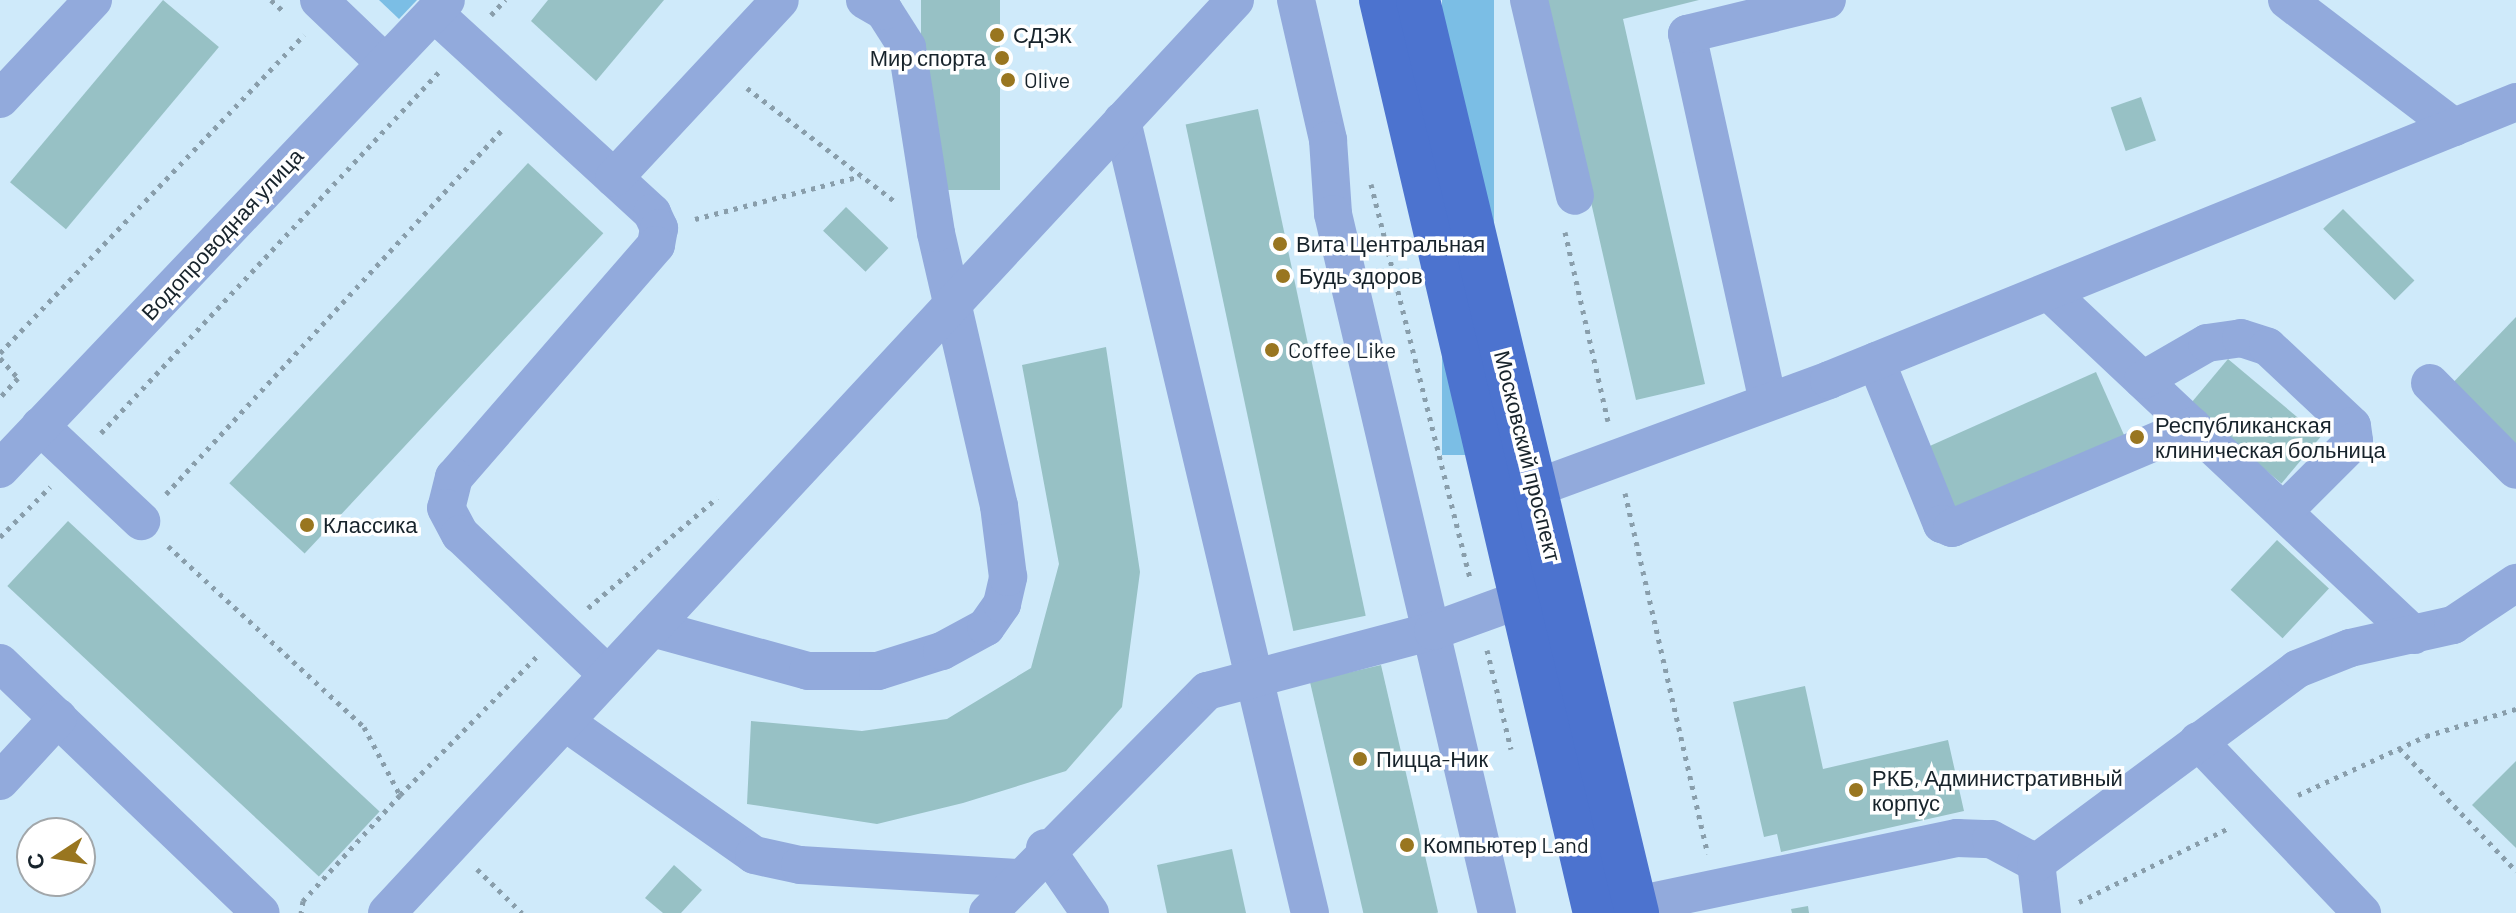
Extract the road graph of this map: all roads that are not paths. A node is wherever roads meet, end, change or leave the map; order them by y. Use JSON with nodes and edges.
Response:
{"nodes":[{"id":1,"x":93,"y":0,"type":"edge"},
{"id":2,"x":780,"y":0,"type":"edge"},
{"id":3,"x":865,"y":0,"type":"edge"},
{"id":4,"x":1235,"y":0,"type":"edge"},
{"id":5,"x":1296,"y":0,"type":"edge"},
{"id":6,"x":1381,"y":0,"type":"edge"},
{"id":7,"x":1418,"y":0,"type":"edge"},
{"id":8,"x":1529,"y":0,"type":"edge"},
{"id":9,"x":1827,"y":0,"type":"edge"},
{"id":10,"x":2287,"y":0,"type":"edge"},
{"id":11,"x":324,"y":4,"type":"edge"},
{"id":12,"x":440,"y":6,"type":"edge"},
{"id":13,"x":385,"y":63,"type":"junction"},
{"id":14,"x":0,"y":99,"type":"edge"},
{"id":15,"x":2516,"y":102,"type":"edge"},
{"id":16,"x":1122,"y":121,"type":"junction"},
{"id":17,"x":2454,"y":127,"type":"junction"},
{"id":18,"x":614,"y":178,"type":"junction"},
{"id":19,"x":1575,"y":196,"type":"dead end"},
{"id":20,"x":2049,"y":292,"type":"junction"},
{"id":21,"x":953,"y":304,"type":"junction"},
{"id":22,"x":1876,"y":361,"type":"junction"},
{"id":23,"x":2143,"y":380,"type":"junction"},
{"id":24,"x":2430,"y":383,"type":"dead end"},
{"id":25,"x":1768,"y":402,"type":"junction"},
{"id":26,"x":2192,"y":426,"type":"junction"},
{"id":27,"x":16,"y":440,"type":"edge"},
{"id":28,"x":2516,"y":470,"type":"edge"},
{"id":29,"x":1536,"y":488,"type":"junction"},
{"id":30,"x":2283,"y":512,"type":"junction"},
{"id":31,"x":141,"y":521,"type":"road end"},
{"id":32,"x":2516,"y":583,"type":"edge"},
{"id":33,"x":1524,"y":598,"type":"junction"},
{"id":34,"x":652,"y":628,"type":"junction"},
{"id":35,"x":1433,"y":631,"type":"junction"},
{"id":36,"x":2414,"y":635,"type":"junction"},
{"id":37,"x":0,"y":663,"type":"edge"},
{"id":38,"x":608,"y":675,"type":"junction"},
{"id":39,"x":1255,"y":676,"type":"junction"},
{"id":40,"x":58,"y":718,"type":"junction"},
{"id":41,"x":565,"y":722,"type":"junction"},
{"id":42,"x":2198,"y":741,"type":"junction"},
{"id":43,"x":0,"y":781,"type":"edge"},
{"id":44,"x":1045,"y":848,"type":"junction"},
{"id":45,"x":2036,"y":863,"type":"junction"},
{"id":46,"x":1020,"y":878,"type":"junction"},
{"id":47,"x":1623,"y":910,"type":"edge"},
{"id":48,"x":261,"y":913,"type":"edge"},
{"id":49,"x":387,"y":913,"type":"edge"},
{"id":50,"x":988,"y":913,"type":"edge"},
{"id":51,"x":1090,"y":913,"type":"edge"},
{"id":52,"x":1310,"y":913,"type":"edge"},
{"id":53,"x":1497,"y":913,"type":"edge"},
{"id":54,"x":2042,"y":913,"type":"edge"},
{"id":55,"x":2362,"y":913,"type":"edge"}],
"edges":[{"from":1,"to":14,"type":"street"},
{"from":2,"to":18,"type":"street"},
{"from":3,"to":21,"type":"street"},
{"from":4,"to":16,"type":"street"},
{"from":5,"to":35,"type":"street"},
{"from":6,"to":33,"type":"main road","name":"Московский проспект"},
{"from":7,"to":29,"type":"main road","name":"Московский проспект"},
{"from":8,"to":19,"type":"street"},
{"from":9,"to":25,"type":"street"},
{"from":10,"to":17,"type":"street"},
{"from":11,"to":13,"type":"street"},
{"from":12,"to":13,"type":"street","name":"Водопроводная улица"},
{"from":12,"to":18,"type":"street"},
{"from":13,"to":27,"type":"street","name":"Водопроводная улица"},
{"from":15,"to":17,"type":"street"},
{"from":16,"to":21,"type":"street"},
{"from":16,"to":39,"type":"street"},
{"from":17,"to":20,"type":"street"},
{"from":18,"to":38,"type":"street"},
{"from":20,"to":22,"type":"street"},
{"from":20,"to":23,"type":"street"},
{"from":21,"to":34,"type":"street"},
{"from":21,"to":34,"type":"street"},
{"from":22,"to":25,"type":"street"},
{"from":22,"to":26,"type":"street"},
{"from":23,"to":26,"type":"street"},
{"from":23,"to":30,"type":"street"},
{"from":24,"to":28,"type":"street"},
{"from":25,"to":29,"type":"street"},
{"from":26,"to":30,"type":"street"},
{"from":27,"to":31,"type":"street"},
{"from":29,"to":47,"type":"main road","name":"Московский проспект"},
{"from":30,"to":36,"type":"street"},
{"from":32,"to":36,"type":"street"},
{"from":33,"to":35,"type":"street"},
{"from":33,"to":47,"type":"main road","name":"Московский проспект"},
{"from":34,"to":38,"type":"street"},
{"from":35,"to":39,"type":"street"},
{"from":35,"to":53,"type":"street"},
{"from":36,"to":42,"type":"street"},
{"from":37,"to":40,"type":"street"},
{"from":38,"to":41,"type":"street"},
{"from":39,"to":44,"type":"street"},
{"from":39,"to":52,"type":"street"},
{"from":40,"to":43,"type":"street"},
{"from":40,"to":48,"type":"street"},
{"from":41,"to":46,"type":"street"},
{"from":41,"to":49,"type":"street"},
{"from":42,"to":45,"type":"street"},
{"from":42,"to":55,"type":"street"},
{"from":44,"to":46,"type":"street"},
{"from":44,"to":51,"type":"street"},
{"from":45,"to":47,"type":"street"},
{"from":45,"to":54,"type":"street"},
{"from":46,"to":50,"type":"street"}]}
